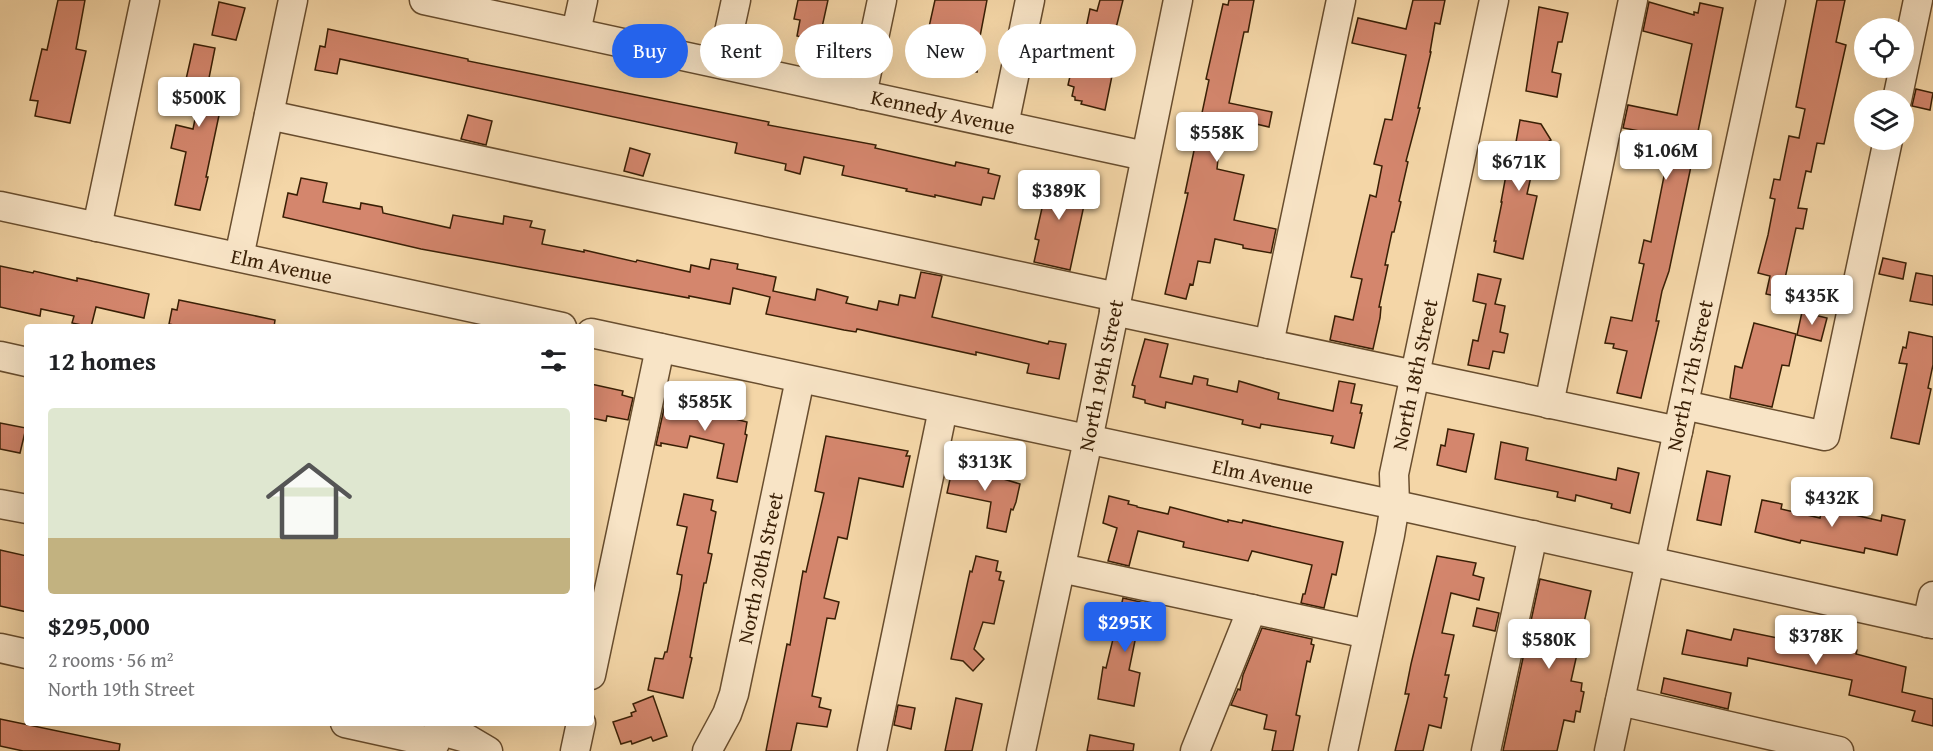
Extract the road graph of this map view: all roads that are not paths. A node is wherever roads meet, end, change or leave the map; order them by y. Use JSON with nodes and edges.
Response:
{"nodes":[{"id":1,"x":145,"y":0,"type":"edge"},
{"id":2,"x":293,"y":0,"type":"edge"},
{"id":3,"x":583,"y":0,"type":"edge"},
{"id":4,"x":736,"y":0,"type":"edge"},
{"id":5,"x":882,"y":0,"type":"edge"},
{"id":6,"x":1030,"y":0,"type":"edge"},
{"id":7,"x":1178,"y":0,"type":"edge"},
{"id":8,"x":1341,"y":0,"type":"edge"},
{"id":9,"x":1494,"y":0,"type":"edge"},
{"id":10,"x":1633,"y":0,"type":"edge"},
{"id":11,"x":1771,"y":0,"type":"edge"},
{"id":12,"x":1918,"y":0,"type":"edge"},
{"id":13,"x":431,"y":1,"type":"edge"},
{"id":14,"x":731,"y":24,"type":"edge"},
{"id":15,"x":576,"y":32,"type":"junction"},
{"id":16,"x":700,"y":59,"type":"edge"},
{"id":17,"x":783,"y":77,"type":"edge"},
{"id":18,"x":1899,"y":90,"type":"edge"},
{"id":19,"x":862,"y":94,"type":"junction"},
{"id":20,"x":268,"y":115,"type":"junction"},
{"id":21,"x":1004,"y":125,"type":"junction"},
{"id":22,"x":1886,"y":150,"type":"edge"},
{"id":23,"x":1145,"y":156,"type":"junction"},
{"id":24,"x":0,"y":206,"type":"edge"},
{"id":25,"x":97,"y":227,"type":"junction"},
{"id":26,"x":239,"y":257,"type":"junction"},
{"id":27,"x":1115,"y":304,"type":"junction"},
{"id":28,"x":530,"y":324,"type":"edge"},
{"id":29,"x":594,"y":334,"type":"edge"},
{"id":30,"x":1269,"y":344,"type":"junction"},
{"id":31,"x":660,"y":348,"type":"junction"},
{"id":32,"x":0,"y":356,"type":"edge"},
{"id":33,"x":24,"y":361,"type":"edge"},
{"id":34,"x":1416,"y":375,"type":"junction"},
{"id":35,"x":800,"y":379,"type":"junction"},
{"id":36,"x":1549,"y":404,"type":"junction"},
{"id":37,"x":943,"y":409,"type":"junction"},
{"id":38,"x":1681,"y":418,"type":"junction"},
{"id":39,"x":1088,"y":440,"type":"junction"},
{"id":40,"x":0,"y":504,"type":"edge"},
{"id":41,"x":1395,"y":505,"type":"junction"},
{"id":42,"x":24,"y":508,"type":"edge"},
{"id":43,"x":1533,"y":535,"type":"junction"},
{"id":44,"x":1650,"y":561,"type":"junction"},
{"id":45,"x":1060,"y":568,"type":"junction"},
{"id":46,"x":1252,"y":609,"type":"junction"},
{"id":47,"x":1931,"y":614,"type":"edge"},
{"id":48,"x":1368,"y":634,"type":"junction"},
{"id":49,"x":0,"y":648,"type":"edge"},
{"id":50,"x":24,"y":653,"type":"edge"},
{"id":51,"x":594,"y":661,"type":"edge"},
{"id":52,"x":1620,"y":701,"type":"junction"},
{"id":53,"x":364,"y":726,"type":"edge"},
{"id":54,"x":580,"y":726,"type":"edge"},
{"id":55,"x":436,"y":737,"type":"edge"},
{"id":56,"x":488,"y":751,"type":"edge"},
{"id":57,"x":575,"y":751,"type":"edge"},
{"id":58,"x":707,"y":751,"type":"edge"},
{"id":59,"x":872,"y":751,"type":"edge"},
{"id":60,"x":1021,"y":751,"type":"edge"},
{"id":61,"x":1195,"y":751,"type":"edge"},
{"id":62,"x":1343,"y":751,"type":"edge"},
{"id":63,"x":1486,"y":751,"type":"edge"},
{"id":64,"x":1610,"y":751,"type":"edge"},
{"id":65,"x":1839,"y":751,"type":"edge"}],
"edges":[{"from":1,"to":25,"type":"street"},
{"from":2,"to":20,"type":"street"},
{"from":3,"to":15,"type":"street"},
{"from":4,"to":14,"type":"street"},
{"from":5,"to":19,"type":"street"},
{"from":6,"to":21,"type":"street"},
{"from":7,"to":23,"type":"street","name":"North 19th Street"},
{"from":8,"to":30,"type":"street"},
{"from":9,"to":34,"type":"street","name":"North 18th Street"},
{"from":10,"to":36,"type":"street"},
{"from":11,"to":38,"type":"street","name":"North 17th Street"},
{"from":12,"to":18,"type":"street"},
{"from":13,"to":15,"type":"street","name":"Kennedy Avenue"},
{"from":15,"to":16,"type":"street","name":"Kennedy Avenue"},
{"from":17,"to":19,"type":"street","name":"Kennedy Avenue"},
{"from":19,"to":21,"type":"street","name":"Kennedy Avenue"},
{"from":20,"to":26,"type":"street"},
{"from":20,"to":27,"type":"street"},
{"from":21,"to":23,"type":"street","name":"Kennedy Avenue"},
{"from":22,"to":38,"type":"street"},
{"from":23,"to":27,"type":"street","name":"North 19th Street"},
{"from":24,"to":25,"type":"street","name":"Elm Avenue"},
{"from":25,"to":26,"type":"street","name":"Elm Avenue"},
{"from":26,"to":28,"type":"street","name":"Elm Avenue"},
{"from":27,"to":30,"type":"street"},
{"from":27,"to":39,"type":"street","name":"North 19th Street"},
{"from":29,"to":31,"type":"street","name":"Elm Avenue"},
{"from":30,"to":34,"type":"street"},
{"from":31,"to":35,"type":"street","name":"Elm Avenue"},
{"from":31,"to":51,"type":"street"},
{"from":32,"to":33,"type":"street"},
{"from":34,"to":36,"type":"street"},
{"from":34,"to":41,"type":"street","name":"North 18th Street"},
{"from":35,"to":37,"type":"street","name":"Elm Avenue"},
{"from":35,"to":58,"type":"street","name":"North 20th Street"},
{"from":36,"to":38,"type":"street"},
{"from":37,"to":39,"type":"street","name":"Elm Avenue"},
{"from":37,"to":59,"type":"street"},
{"from":38,"to":44,"type":"street","name":"North 17th Street"},
{"from":39,"to":41,"type":"street","name":"Elm Avenue"},
{"from":39,"to":45,"type":"street","name":"North 19th Street"},
{"from":40,"to":42,"type":"street"},
{"from":41,"to":43,"type":"street","name":"Elm Avenue"},
{"from":41,"to":48,"type":"street","name":"North 18th Street"},
{"from":43,"to":44,"type":"street","name":"Elm Avenue"},
{"from":43,"to":63,"type":"street"},
{"from":44,"to":47,"type":"street","name":"Elm Avenue"},
{"from":44,"to":52,"type":"street","name":"North 17th Street"},
{"from":45,"to":46,"type":"street"},
{"from":45,"to":60,"type":"street","name":"North 19th Street"},
{"from":46,"to":48,"type":"street"},
{"from":46,"to":61,"type":"street"},
{"from":48,"to":62,"type":"street","name":"North 18th Street"},
{"from":49,"to":50,"type":"street"},
{"from":52,"to":64,"type":"street","name":"North 17th Street"},
{"from":52,"to":65,"type":"street"},
{"from":53,"to":55,"type":"street"},
{"from":54,"to":57,"type":"street"},
{"from":55,"to":56,"type":"street"}]}
